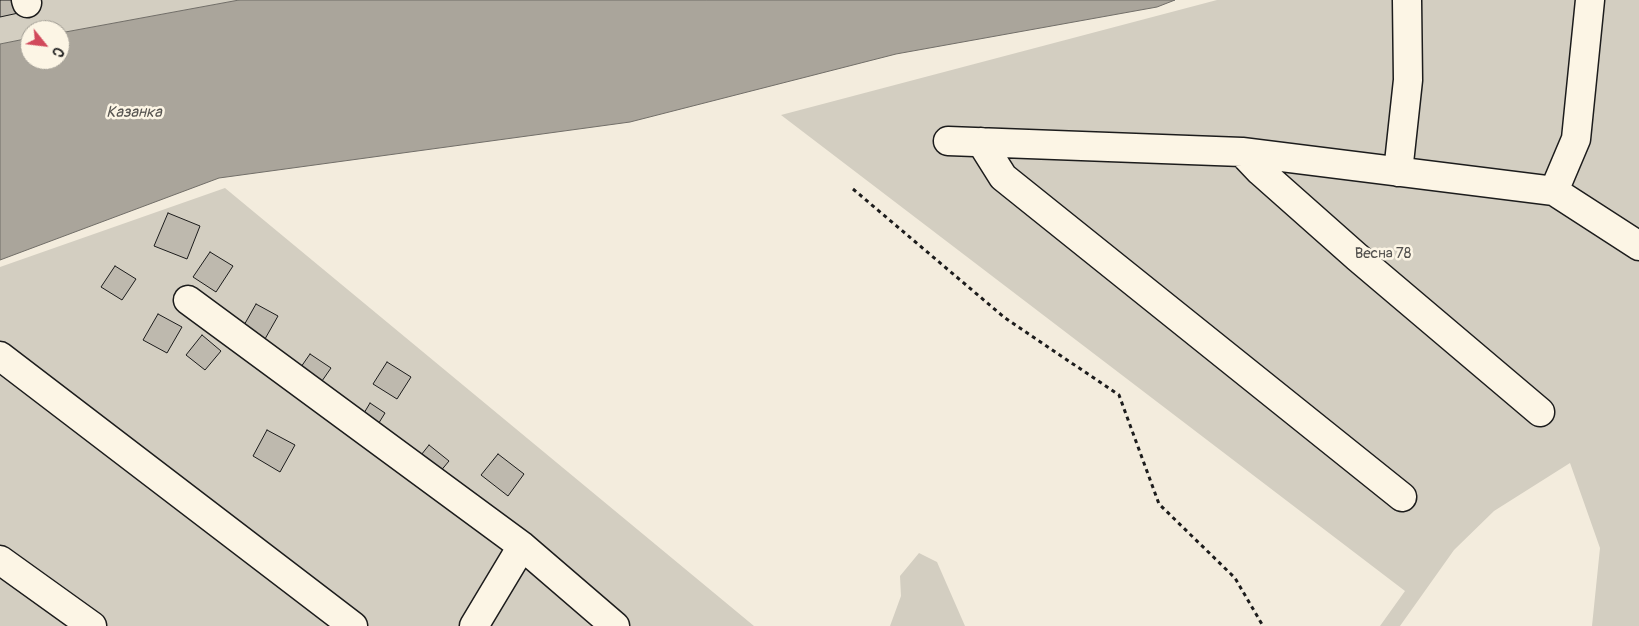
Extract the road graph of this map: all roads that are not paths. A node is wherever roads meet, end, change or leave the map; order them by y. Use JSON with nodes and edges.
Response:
{"nodes":[{"id":1,"x":1407,"y":0,"type":"edge"},
{"id":2,"x":1590,"y":0,"type":"edge"},
{"id":3,"x":948,"y":141,"type":"dead end"},
{"id":4,"x":981,"y":142,"type":"junction"},
{"id":5,"x":1242,"y":152,"type":"junction"},
{"id":6,"x":1398,"y":172,"type":"junction"},
{"id":7,"x":1554,"y":191,"type":"junction"},
{"id":8,"x":1639,"y":246,"type":"edge"},
{"id":9,"x":188,"y":300,"type":"dead end"},
{"id":10,"x":0,"y":356,"type":"edge"},
{"id":11,"x":1540,"y":412,"type":"dead end"},
{"id":12,"x":1402,"y":497,"type":"dead end"},
{"id":13,"x":522,"y":546,"type":"junction"},
{"id":14,"x":0,"y":560,"type":"edge"},
{"id":15,"x":92,"y":626,"type":"edge"},
{"id":16,"x":352,"y":626,"type":"edge"},
{"id":17,"x":474,"y":626,"type":"edge"},
{"id":18,"x":615,"y":626,"type":"edge"}],
"edges":[{"from":1,"to":6,"type":"lane"},
{"from":2,"to":7,"type":"lane"},
{"from":3,"to":4,"type":"lane"},
{"from":4,"to":5,"type":"lane"},
{"from":4,"to":12,"type":"lane"},
{"from":5,"to":6,"type":"lane"},
{"from":5,"to":11,"type":"lane"},
{"from":6,"to":7,"type":"lane"},
{"from":7,"to":8,"type":"lane"},
{"from":9,"to":13,"type":"lane"},
{"from":10,"to":16,"type":"lane"},
{"from":13,"to":17,"type":"lane"},
{"from":13,"to":18,"type":"lane"},
{"from":14,"to":15,"type":"lane"}]}
